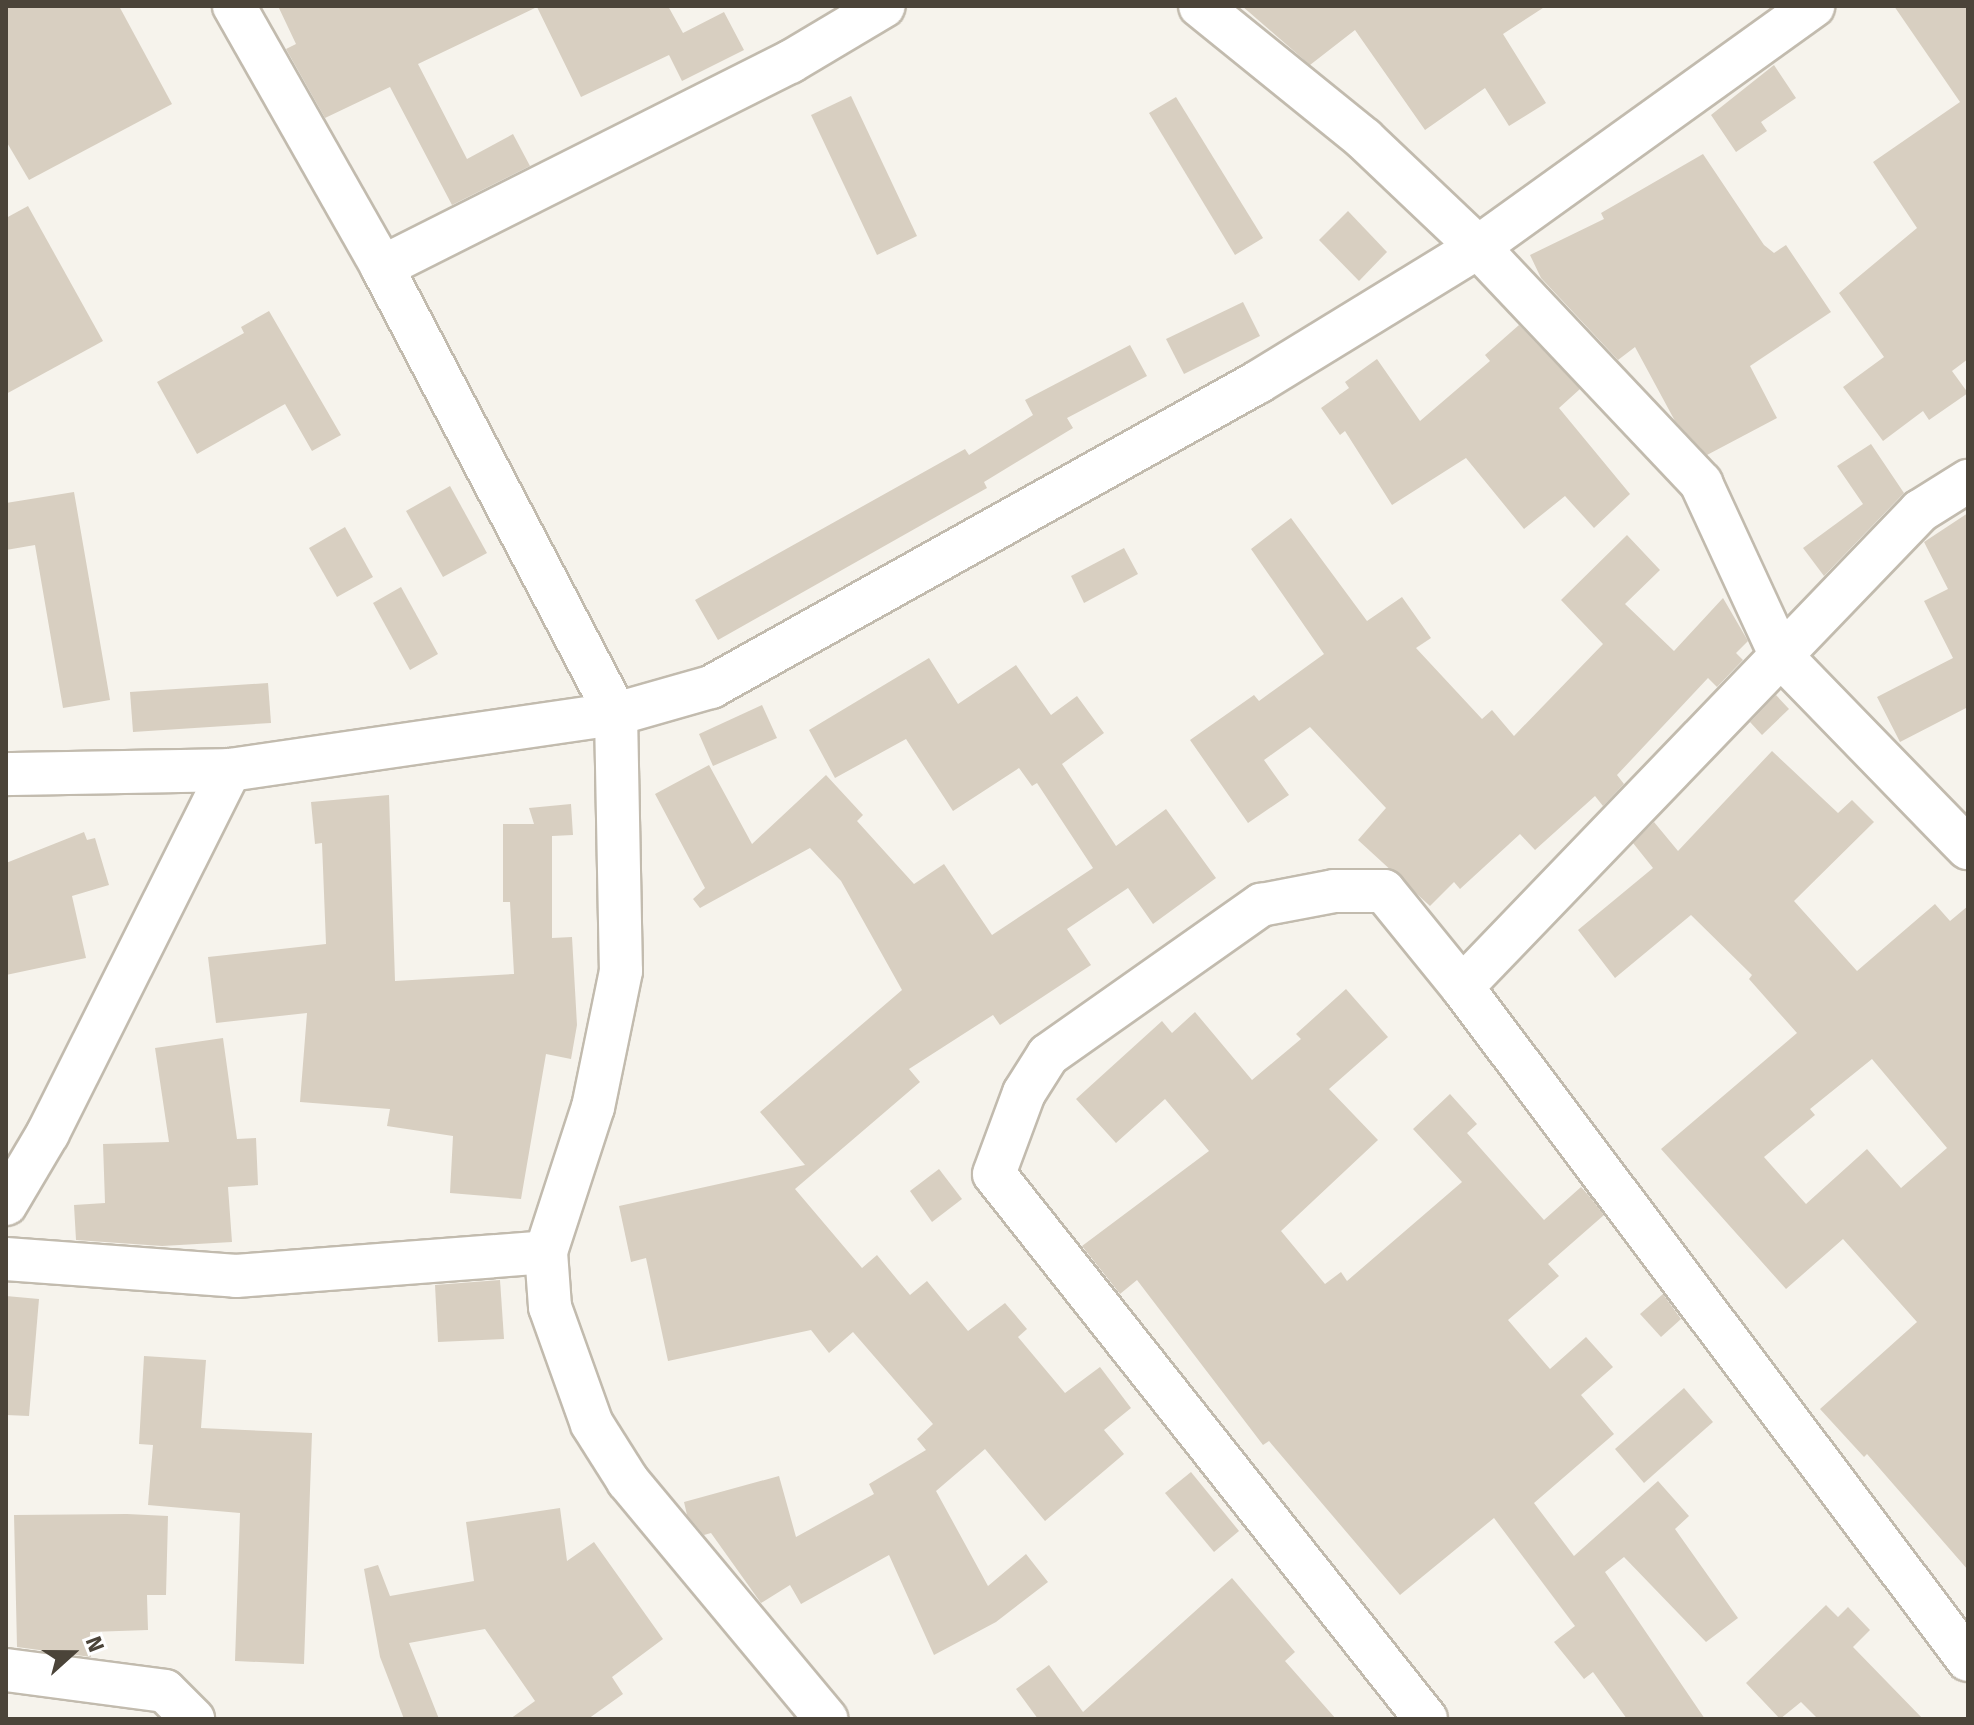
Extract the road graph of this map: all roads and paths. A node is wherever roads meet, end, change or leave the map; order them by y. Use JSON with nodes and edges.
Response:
{"nodes":[{"id":1,"x":234,"y":6,"type":"edge"},
{"id":2,"x":884,"y":6,"type":"edge"},
{"id":3,"x":1200,"y":6,"type":"edge"},
{"id":4,"x":1814,"y":6,"type":"edge"},
{"id":5,"x":1478,"y":247,"type":"junction"},
{"id":6,"x":382,"y":267,"type":"junction"},
{"id":7,"x":1968,"y":481,"type":"edge"},
{"id":8,"x":1781,"y":656,"type":"junction"},
{"id":9,"x":616,"y":714,"type":"junction"},
{"id":10,"x":230,"y":770,"type":"junction"},
{"id":11,"x":6,"y":774,"type":"edge"},
{"id":12,"x":1968,"y":848,"type":"edge"},
{"id":13,"x":1462,"y":987,"type":"junction"},
{"id":14,"x":6,"y":1204,"type":"edge"},
{"id":15,"x":546,"y":1252,"type":"junction"},
{"id":16,"x":6,"y":1259,"type":"edge"},
{"id":17,"x":1968,"y":1660,"type":"edge"},
{"id":18,"x":6,"y":1670,"type":"edge"},
{"id":19,"x":193,"y":1719,"type":"edge"},
{"id":20,"x":826,"y":1719,"type":"edge"},
{"id":21,"x":1426,"y":1719,"type":"edge"}],
"edges":[{"from":1,"to":6,"type":"street"},
{"from":2,"to":6,"type":"street"},
{"from":3,"to":5,"type":"street"},
{"from":4,"to":5,"type":"street"},
{"from":5,"to":8,"type":"street"},
{"from":5,"to":9,"type":"street"},
{"from":6,"to":9,"type":"street"},
{"from":7,"to":8,"type":"street"},
{"from":8,"to":12,"type":"street"},
{"from":8,"to":13,"type":"street"},
{"from":9,"to":10,"type":"street"},
{"from":9,"to":15,"type":"street"},
{"from":10,"to":11,"type":"street"},
{"from":10,"to":14,"type":"street"},
{"from":13,"to":17,"type":"street"},
{"from":13,"to":21,"type":"street"},
{"from":15,"to":16,"type":"street"},
{"from":15,"to":20,"type":"street"},
{"from":18,"to":19,"type":"street"}]}
